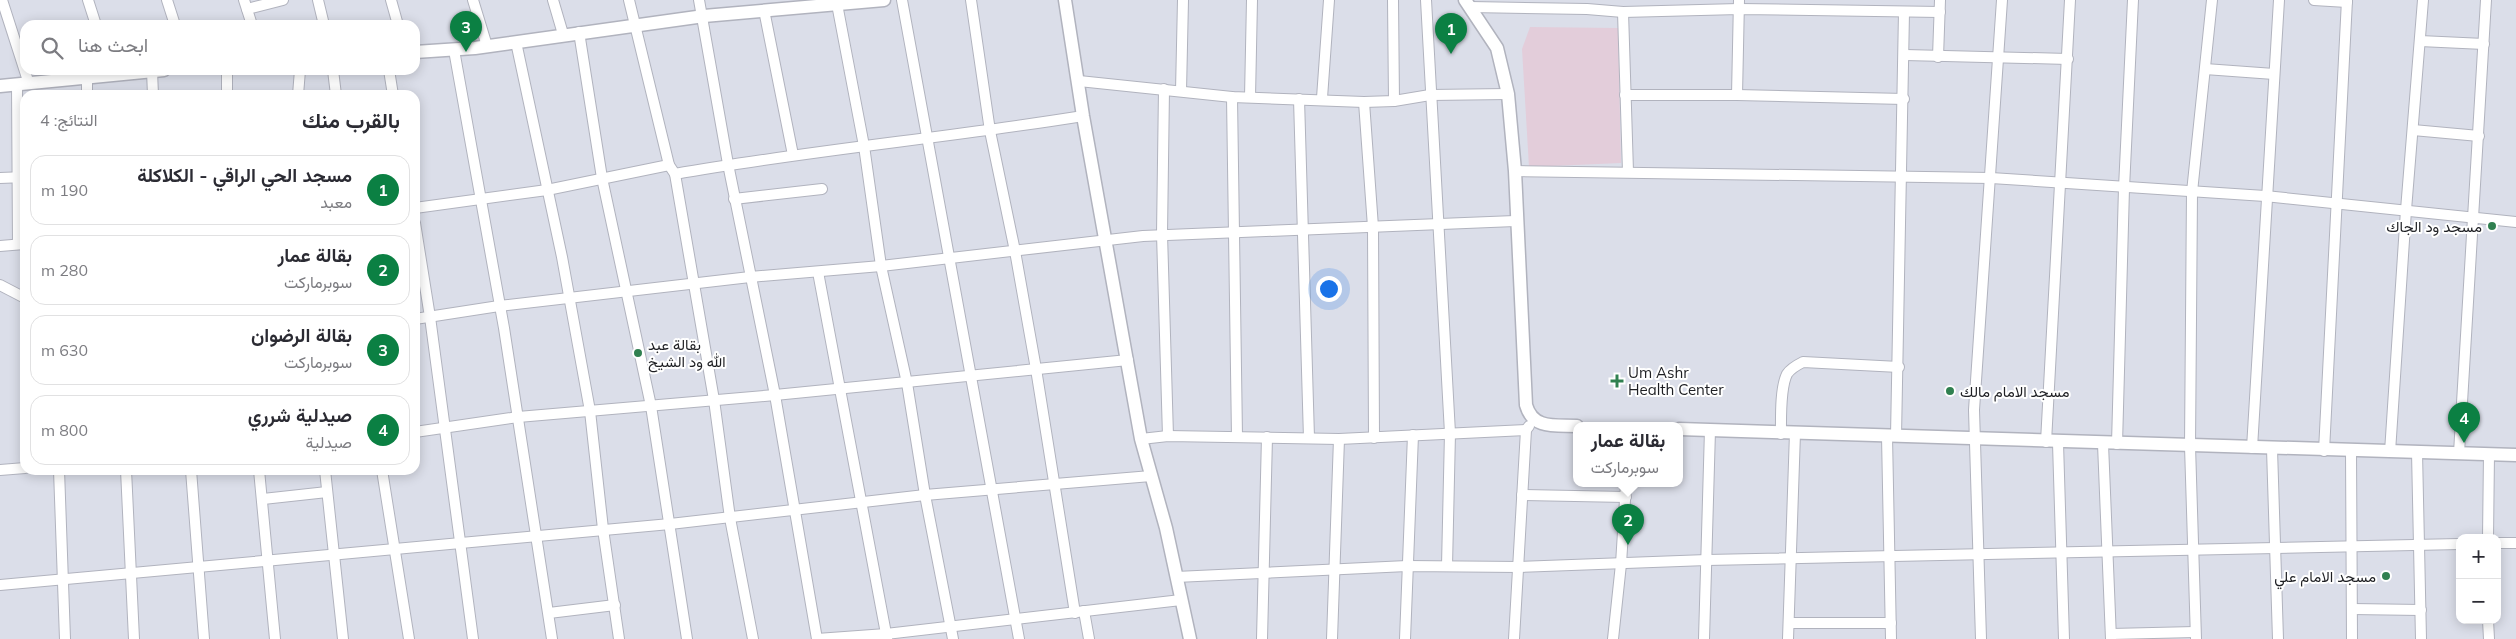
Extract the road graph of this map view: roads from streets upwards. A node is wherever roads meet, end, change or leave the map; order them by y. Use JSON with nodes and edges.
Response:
{"nodes":[{"id":1,"x":2,"y":0,"type":"edge"},
{"id":2,"x":88,"y":0,"type":"edge"},
{"id":3,"x":167,"y":0,"type":"edge"},
{"id":4,"x":283,"y":0,"type":"edge"},
{"id":5,"x":318,"y":0,"type":"edge"},
{"id":6,"x":391,"y":0,"type":"edge"},
{"id":7,"x":473,"y":0,"type":"edge"},
{"id":8,"x":553,"y":0,"type":"edge"},
{"id":9,"x":629,"y":0,"type":"edge"},
{"id":10,"x":699,"y":0,"type":"edge"},
{"id":11,"x":884,"y":0,"type":"edge"},
{"id":12,"x":902,"y":0,"type":"edge"},
{"id":13,"x":971,"y":0,"type":"edge"},
{"id":14,"x":1065,"y":0,"type":"edge"},
{"id":15,"x":1183,"y":0,"type":"edge"},
{"id":16,"x":1252,"y":0,"type":"edge"},
{"id":17,"x":1329,"y":0,"type":"edge"},
{"id":18,"x":1393,"y":0,"type":"edge"},
{"id":19,"x":1426,"y":0,"type":"edge"},
{"id":20,"x":1940,"y":0,"type":"edge"},
{"id":21,"x":2002,"y":0,"type":"edge"},
{"id":22,"x":2070,"y":0,"type":"edge"},
{"id":23,"x":2133,"y":0,"type":"edge"},
{"id":24,"x":2212,"y":0,"type":"edge"},
{"id":25,"x":2279,"y":0,"type":"edge"},
{"id":26,"x":2314,"y":0,"type":"edge"},
{"id":27,"x":2423,"y":0,"type":"edge"},
{"id":28,"x":2486,"y":0,"type":"edge"},
{"id":29,"x":2347,"y":1,"type":"edge"},
{"id":30,"x":1468,"y":3,"type":"edge"},
{"id":31,"x":837,"y":4,"type":"junction"},
{"id":32,"x":1739,"y":4,"type":"edge"},
{"id":33,"x":246,"y":5,"type":"edge"},
{"id":34,"x":1587,"y":5,"type":"edge"},
{"id":35,"x":1660,"y":5,"type":"edge"},
{"id":36,"x":764,"y":10,"type":"junction"},
{"id":37,"x":1623,"y":12,"type":"junction"},
{"id":38,"x":1904,"y":12,"type":"junction"},
{"id":39,"x":1940,"y":12,"type":"junction"},
{"id":40,"x":704,"y":16,"type":"junction"},
{"id":41,"x":94,"y":20,"type":"edge"},
{"id":42,"x":173,"y":20,"type":"edge"},
{"id":43,"x":250,"y":20,"type":"edge"},
{"id":44,"x":323,"y":20,"type":"edge"},
{"id":45,"x":397,"y":20,"type":"edge"},
{"id":46,"x":635,"y":24,"type":"junction"},
{"id":47,"x":579,"y":32,"type":"junction"},
{"id":48,"x":563,"y":34,"type":"junction"},
{"id":49,"x":2420,"y":41,"type":"junction"},
{"id":50,"x":516,"y":42,"type":"junction"},
{"id":51,"x":2484,"y":44,"type":"junction"},
{"id":52,"x":487,"y":46,"type":"junction"},
{"id":53,"x":454,"y":50,"type":"junction"},
{"id":54,"x":420,"y":52,"type":"edge"},
{"id":55,"x":1905,"y":55,"type":"junction"},
{"id":56,"x":1938,"y":57,"type":"junction"},
{"id":57,"x":1998,"y":59,"type":"junction"},
{"id":58,"x":2068,"y":59,"type":"junction"},
{"id":59,"x":2205,"y":69,"type":"junction"},
{"id":60,"x":20,"y":72,"type":"edge"},
{"id":61,"x":2274,"y":74,"type":"junction"},
{"id":62,"x":21,"y":75,"type":"edge"},
{"id":63,"x":103,"y":75,"type":"edge"},
{"id":64,"x":157,"y":75,"type":"edge"},
{"id":65,"x":227,"y":75,"type":"edge"},
{"id":66,"x":300,"y":75,"type":"edge"},
{"id":67,"x":334,"y":75,"type":"edge"},
{"id":68,"x":390,"y":75,"type":"edge"},
{"id":69,"x":87,"y":79,"type":"junction"},
{"id":70,"x":1079,"y":81,"type":"junction"},
{"id":71,"x":23,"y":84,"type":"junction"},
{"id":72,"x":0,"y":86,"type":"edge"},
{"id":73,"x":1164,"y":89,"type":"junction"},
{"id":74,"x":23,"y":90,"type":"edge"},
{"id":75,"x":87,"y":90,"type":"edge"},
{"id":76,"x":154,"y":90,"type":"edge"},
{"id":77,"x":227,"y":90,"type":"edge"},
{"id":78,"x":298,"y":90,"type":"edge"},
{"id":79,"x":336,"y":90,"type":"edge"},
{"id":80,"x":392,"y":90,"type":"edge"},
{"id":81,"x":1181,"y":91,"type":"junction"},
{"id":82,"x":1508,"y":94,"type":"junction"},
{"id":83,"x":1737,"y":94,"type":"junction"},
{"id":84,"x":1430,"y":95,"type":"junction"},
{"id":85,"x":1625,"y":95,"type":"junction"},
{"id":86,"x":1232,"y":96,"type":"junction"},
{"id":87,"x":1250,"y":97,"type":"junction"},
{"id":88,"x":1322,"y":98,"type":"junction"},
{"id":89,"x":1299,"y":99,"type":"junction"},
{"id":90,"x":1904,"y":99,"type":"junction"},
{"id":91,"x":1394,"y":101,"type":"junction"},
{"id":92,"x":1364,"y":102,"type":"junction"},
{"id":93,"x":1083,"y":116,"type":"junction"},
{"id":94,"x":2413,"y":130,"type":"junction"},
{"id":95,"x":990,"y":132,"type":"junction"},
{"id":96,"x":2479,"y":136,"type":"junction"},
{"id":97,"x":926,"y":138,"type":"junction"},
{"id":98,"x":864,"y":146,"type":"junction"},
{"id":99,"x":793,"y":155,"type":"junction"},
{"id":100,"x":728,"y":164,"type":"junction"},
{"id":101,"x":672,"y":170,"type":"junction"},
{"id":102,"x":1514,"y":171,"type":"junction"},
{"id":103,"x":1628,"y":172,"type":"junction"},
{"id":104,"x":1902,"y":176,"type":"junction"},
{"id":105,"x":20,"y":177,"type":"edge"},
{"id":106,"x":0,"y":178,"type":"edge"},
{"id":107,"x":602,"y":178,"type":"junction"},
{"id":108,"x":1991,"y":178,"type":"junction"},
{"id":109,"x":2059,"y":182,"type":"junction"},
{"id":110,"x":2124,"y":188,"type":"junction"},
{"id":111,"x":822,"y":189,"type":"dead end"},
{"id":112,"x":547,"y":190,"type":"junction"},
{"id":113,"x":2192,"y":192,"type":"junction"},
{"id":114,"x":2265,"y":196,"type":"junction"},
{"id":115,"x":479,"y":198,"type":"junction"},
{"id":116,"x":734,"y":199,"type":"junction"},
{"id":117,"x":2335,"y":202,"type":"junction"},
{"id":118,"x":420,"y":207,"type":"edge"},
{"id":119,"x":2406,"y":210,"type":"junction"},
{"id":120,"x":2474,"y":218,"type":"junction"},
{"id":121,"x":1515,"y":221,"type":"junction"},
{"id":122,"x":1440,"y":222,"type":"junction"},
{"id":123,"x":2516,"y":222,"type":"edge"},
{"id":124,"x":1373,"y":227,"type":"junction"},
{"id":125,"x":1233,"y":231,"type":"junction"},
{"id":126,"x":1303,"y":231,"type":"junction"},
{"id":127,"x":1162,"y":234,"type":"junction"},
{"id":128,"x":1107,"y":241,"type":"junction"},
{"id":129,"x":20,"y":244,"type":"edge"},
{"id":130,"x":0,"y":246,"type":"edge"},
{"id":131,"x":1015,"y":251,"type":"junction"},
{"id":132,"x":420,"y":254,"type":"edge"},
{"id":133,"x":949,"y":257,"type":"junction"},
{"id":134,"x":881,"y":266,"type":"junction"},
{"id":135,"x":818,"y":272,"type":"junction"},
{"id":136,"x":750,"y":277,"type":"junction"},
{"id":137,"x":0,"y":285,"type":"edge"},
{"id":138,"x":695,"y":285,"type":"junction"},
{"id":139,"x":628,"y":292,"type":"junction"},
{"id":140,"x":20,"y":295,"type":"edge"},
{"id":141,"x":570,"y":299,"type":"junction"},
{"id":142,"x":499,"y":306,"type":"junction"},
{"id":143,"x":430,"y":316,"type":"junction"},
{"id":144,"x":420,"y":318,"type":"edge"},
{"id":145,"x":1128,"y":360,"type":"junction"},
{"id":146,"x":1899,"y":367,"type":"junction"},
{"id":147,"x":1036,"y":369,"type":"junction"},
{"id":148,"x":972,"y":374,"type":"junction"},
{"id":149,"x":907,"y":383,"type":"junction"},
{"id":150,"x":840,"y":388,"type":"junction"},
{"id":151,"x":775,"y":396,"type":"junction"},
{"id":152,"x":714,"y":400,"type":"junction"},
{"id":153,"x":651,"y":406,"type":"junction"},
{"id":154,"x":590,"y":410,"type":"junction"},
{"id":155,"x":518,"y":417,"type":"junction"},
{"id":156,"x":1529,"y":425,"type":"junction"},
{"id":157,"x":1573,"y":426,"type":"edge"},
{"id":158,"x":444,"y":429,"type":"junction"},
{"id":159,"x":1683,"y":429,"type":"edge"},
{"id":160,"x":1710,"y":430,"type":"junction"},
{"id":161,"x":420,"y":431,"type":"edge"},
{"id":162,"x":1450,"y":433,"type":"junction"},
{"id":163,"x":1795,"y":433,"type":"junction"},
{"id":164,"x":1781,"y":434,"type":"junction"},
{"id":165,"x":1413,"y":435,"type":"junction"},
{"id":166,"x":1168,"y":436,"type":"junction"},
{"id":167,"x":1892,"y":436,"type":"junction"},
{"id":168,"x":1237,"y":437,"type":"junction"},
{"id":169,"x":1267,"y":438,"type":"junction"},
{"id":170,"x":1309,"y":438,"type":"junction"},
{"id":171,"x":1374,"y":438,"type":"junction"},
{"id":172,"x":1339,"y":439,"type":"junction"},
{"id":173,"x":1141,"y":440,"type":"junction"},
{"id":174,"x":1973,"y":440,"type":"junction"},
{"id":175,"x":2052,"y":442,"type":"junction"},
{"id":176,"x":2103,"y":444,"type":"junction"},
{"id":177,"x":2117,"y":444,"type":"junction"},
{"id":178,"x":2190,"y":446,"type":"junction"},
{"id":179,"x":2252,"y":448,"type":"junction"},
{"id":180,"x":2272,"y":449,"type":"junction"},
{"id":181,"x":2324,"y":451,"type":"junction"},
{"id":182,"x":2351,"y":451,"type":"junction"},
{"id":183,"x":2390,"y":452,"type":"junction"},
{"id":184,"x":2417,"y":452,"type":"junction"},
{"id":185,"x":2459,"y":453,"type":"junction"},
{"id":186,"x":2489,"y":454,"type":"junction"},
{"id":187,"x":2516,"y":455,"type":"edge"},
{"id":188,"x":20,"y":468,"type":"edge"},
{"id":189,"x":0,"y":470,"type":"edge"},
{"id":190,"x":59,"y":475,"type":"edge"},
{"id":191,"x":126,"y":475,"type":"edge"},
{"id":192,"x":191,"y":475,"type":"edge"},
{"id":193,"x":260,"y":475,"type":"edge"},
{"id":194,"x":325,"y":475,"type":"edge"},
{"id":195,"x":383,"y":475,"type":"edge"},
{"id":196,"x":1152,"y":476,"type":"junction"},
{"id":197,"x":1055,"y":485,"type":"junction"},
{"id":198,"x":1626,"y":487,"type":"edge"},
{"id":199,"x":992,"y":490,"type":"junction"},
{"id":200,"x":327,"y":492,"type":"junction"},
{"id":201,"x":926,"y":495,"type":"junction"},
{"id":202,"x":1522,"y":495,"type":"junction"},
{"id":203,"x":1626,"y":496,"type":"junction"},
{"id":204,"x":263,"y":499,"type":"junction"},
{"id":205,"x":862,"y":503,"type":"junction"},
{"id":206,"x":796,"y":512,"type":"junction"},
{"id":207,"x":730,"y":518,"type":"junction"},
{"id":208,"x":670,"y":524,"type":"junction"},
{"id":209,"x":603,"y":529,"type":"junction"},
{"id":210,"x":2488,"y":534,"type":"edge"},
{"id":211,"x":537,"y":536,"type":"junction"},
{"id":212,"x":461,"y":543,"type":"junction"},
{"id":213,"x":2501,"y":543,"type":"edge"},
{"id":214,"x":2516,"y":543,"type":"edge"},
{"id":215,"x":2456,"y":544,"type":"edge"},
{"id":216,"x":2420,"y":545,"type":"junction"},
{"id":217,"x":2352,"y":547,"type":"junction"},
{"id":218,"x":2275,"y":548,"type":"junction"},
{"id":219,"x":396,"y":549,"type":"junction"},
{"id":220,"x":2107,"y":551,"type":"junction"},
{"id":221,"x":2194,"y":551,"type":"junction"},
{"id":222,"x":2062,"y":553,"type":"junction"},
{"id":223,"x":335,"y":555,"type":"junction"},
{"id":224,"x":1978,"y":555,"type":"junction"},
{"id":225,"x":1889,"y":557,"type":"junction"},
{"id":226,"x":1790,"y":559,"type":"junction"},
{"id":227,"x":1707,"y":560,"type":"junction"},
{"id":228,"x":268,"y":561,"type":"junction"},
{"id":229,"x":1621,"y":564,"type":"junction"},
{"id":230,"x":1407,"y":566,"type":"junction"},
{"id":231,"x":1447,"y":566,"type":"junction"},
{"id":232,"x":199,"y":567,"type":"junction"},
{"id":233,"x":1518,"y":567,"type":"junction"},
{"id":234,"x":1335,"y":568,"type":"junction"},
{"id":235,"x":131,"y":574,"type":"junction"},
{"id":236,"x":1264,"y":574,"type":"junction"},
{"id":237,"x":1176,"y":577,"type":"junction"},
{"id":238,"x":62,"y":580,"type":"junction"},
{"id":239,"x":0,"y":584,"type":"edge"},
{"id":240,"x":1181,"y":600,"type":"junction"},
{"id":241,"x":615,"y":605,"type":"junction"},
{"id":242,"x":2352,"y":609,"type":"junction"},
{"id":243,"x":2421,"y":610,"type":"junction"},
{"id":244,"x":1079,"y":612,"type":"junction"},
{"id":245,"x":549,"y":613,"type":"junction"},
{"id":246,"x":1016,"y":620,"type":"junction"},
{"id":247,"x":1789,"y":623,"type":"junction"},
{"id":248,"x":1890,"y":623,"type":"junction"},
{"id":249,"x":2488,"y":624,"type":"edge"},
{"id":250,"x":951,"y":626,"type":"junction"},
{"id":251,"x":887,"y":636,"type":"edge"},
{"id":252,"x":2196,"y":636,"type":"edge"},
{"id":253,"x":2111,"y":637,"type":"edge"},
{"id":254,"x":65,"y":639,"type":"edge"},
{"id":255,"x":134,"y":639,"type":"edge"},
{"id":256,"x":204,"y":639,"type":"edge"},
{"id":257,"x":275,"y":639,"type":"edge"},
{"id":258,"x":343,"y":639,"type":"edge"},
{"id":259,"x":409,"y":639,"type":"edge"},
{"id":260,"x":473,"y":639,"type":"edge"},
{"id":261,"x":552,"y":639,"type":"edge"},
{"id":262,"x":619,"y":639,"type":"edge"},
{"id":263,"x":687,"y":639,"type":"edge"},
{"id":264,"x":753,"y":639,"type":"edge"},
{"id":265,"x":817,"y":639,"type":"edge"},
{"id":266,"x":953,"y":639,"type":"edge"},
{"id":267,"x":1019,"y":639,"type":"edge"},
{"id":268,"x":1089,"y":639,"type":"edge"},
{"id":269,"x":1190,"y":639,"type":"edge"},
{"id":270,"x":1262,"y":639,"type":"edge"},
{"id":271,"x":1332,"y":639,"type":"edge"},
{"id":272,"x":1405,"y":639,"type":"edge"},
{"id":273,"x":1514,"y":639,"type":"edge"},
{"id":274,"x":1613,"y":639,"type":"edge"},
{"id":275,"x":1704,"y":639,"type":"edge"},
{"id":276,"x":1788,"y":639,"type":"edge"},
{"id":277,"x":1891,"y":639,"type":"edge"},
{"id":278,"x":1981,"y":639,"type":"edge"},
{"id":279,"x":2064,"y":639,"type":"edge"},
{"id":280,"x":2278,"y":639,"type":"edge"},
{"id":281,"x":2352,"y":639,"type":"edge"},
{"id":282,"x":2421,"y":639,"type":"edge"},
{"id":283,"x":2489,"y":639,"type":"edge"}],
"edges":[{"from":1,"to":60,"type":"street"},
{"from":2,"to":41,"type":"street"},
{"from":3,"to":42,"type":"street"},
{"from":4,"to":33,"type":"street"},
{"from":5,"to":44,"type":"street"},
{"from":6,"to":45,"type":"street"},
{"from":7,"to":52,"type":"street"},
{"from":8,"to":48,"type":"street"},
{"from":9,"to":46,"type":"street"},
{"from":10,"to":40,"type":"street"},
{"from":11,"to":31,"type":"street"},
{"from":12,"to":97,"type":"street"},
{"from":13,"to":95,"type":"street"},
{"from":14,"to":70,"type":"street"},
{"from":15,"to":81,"type":"street"},
{"from":16,"to":87,"type":"street"},
{"from":17,"to":88,"type":"street"},
{"from":18,"to":91,"type":"street"},
{"from":19,"to":84,"type":"street"},
{"from":20,"to":39,"type":"street"},
{"from":21,"to":57,"type":"street"},
{"from":22,"to":58,"type":"street"},
{"from":23,"to":110,"type":"street"},
{"from":24,"to":59,"type":"street"},
{"from":25,"to":61,"type":"street"},
{"from":26,"to":29,"type":"street"},
{"from":27,"to":49,"type":"street"},
{"from":28,"to":51,"type":"street"},
{"from":29,"to":117,"type":"street"},
{"from":30,"to":34,"type":"street"},
{"from":30,"to":82,"type":"street"},
{"from":31,"to":36,"type":"street"},
{"from":31,"to":98,"type":"street"},
{"from":32,"to":35,"type":"street"},
{"from":32,"to":38,"type":"street"},
{"from":32,"to":83,"type":"street"},
{"from":33,"to":43,"type":"street"},
{"from":34,"to":37,"type":"street"},
{"from":35,"to":37,"type":"street"},
{"from":36,"to":40,"type":"street"},
{"from":36,"to":99,"type":"street"},
{"from":37,"to":85,"type":"street"},
{"from":38,"to":39,"type":"street"},
{"from":38,"to":55,"type":"street"},
{"from":39,"to":56,"type":"street"},
{"from":40,"to":46,"type":"street"},
{"from":40,"to":100,"type":"street"},
{"from":46,"to":47,"type":"street"},
{"from":46,"to":101,"type":"street"},
{"from":47,"to":48,"type":"street"},
{"from":47,"to":107,"type":"street"},
{"from":48,"to":50,"type":"street"},
{"from":49,"to":51,"type":"street"},
{"from":49,"to":94,"type":"street"},
{"from":50,"to":52,"type":"street"},
{"from":50,"to":112,"type":"street"},
{"from":51,"to":96,"type":"street"},
{"from":52,"to":53,"type":"street"},
{"from":53,"to":54,"type":"street"},
{"from":53,"to":115,"type":"street"},
{"from":55,"to":56,"type":"street"},
{"from":55,"to":90,"type":"street"},
{"from":56,"to":57,"type":"street"},
{"from":57,"to":58,"type":"street"},
{"from":57,"to":108,"type":"street"},
{"from":58,"to":109,"type":"street"},
{"from":59,"to":61,"type":"street"},
{"from":59,"to":113,"type":"street"},
{"from":61,"to":114,"type":"street"},
{"from":62,"to":71,"type":"street"},
{"from":63,"to":69,"type":"street"},
{"from":64,"to":76,"type":"street"},
{"from":65,"to":77,"type":"street"},
{"from":66,"to":78,"type":"street"},
{"from":67,"to":79,"type":"street"},
{"from":68,"to":80,"type":"street"},
{"from":69,"to":71,"type":"street"},
{"from":69,"to":75,"type":"street"},
{"from":70,"to":73,"type":"street"},
{"from":70,"to":93,"type":"street"},
{"from":71,"to":72,"type":"street"},
{"from":71,"to":74,"type":"street"},
{"from":73,"to":81,"type":"street"},
{"from":73,"to":127,"type":"street"},
{"from":81,"to":86,"type":"street"},
{"from":82,"to":84,"type":"street"},
{"from":82,"to":102,"type":"street"},
{"from":83,"to":85,"type":"street"},
{"from":83,"to":90,"type":"street"},
{"from":84,"to":91,"type":"street"},
{"from":84,"to":122,"type":"street"},
{"from":85,"to":103,"type":"street"},
{"from":86,"to":87,"type":"street"},
{"from":86,"to":125,"type":"street"},
{"from":87,"to":89,"type":"street"},
{"from":88,"to":89,"type":"street"},
{"from":88,"to":92,"type":"street"},
{"from":89,"to":126,"type":"street"},
{"from":90,"to":104,"type":"street"},
{"from":91,"to":92,"type":"street"},
{"from":92,"to":124,"type":"street"},
{"from":93,"to":95,"type":"street"},
{"from":93,"to":128,"type":"street"},
{"from":94,"to":96,"type":"street"},
{"from":94,"to":119,"type":"street"},
{"from":95,"to":97,"type":"street"},
{"from":95,"to":131,"type":"street"},
{"from":96,"to":120,"type":"street"},
{"from":97,"to":98,"type":"street"},
{"from":97,"to":133,"type":"street"},
{"from":98,"to":99,"type":"street"},
{"from":98,"to":134,"type":"street"},
{"from":99,"to":100,"type":"street"},
{"from":100,"to":101,"type":"street"},
{"from":100,"to":116,"type":"street"},
{"from":101,"to":107,"type":"street"},
{"from":101,"to":138,"type":"street"},
{"from":102,"to":103,"type":"street"},
{"from":102,"to":121,"type":"street"},
{"from":103,"to":104,"type":"street"},
{"from":104,"to":108,"type":"street"},
{"from":104,"to":146,"type":"street"},
{"from":105,"to":106,"type":"street"},
{"from":107,"to":112,"type":"street"},
{"from":107,"to":139,"type":"street"},
{"from":108,"to":109,"type":"street"},
{"from":108,"to":174,"type":"street"},
{"from":109,"to":110,"type":"street"},
{"from":109,"to":175,"type":"street"},
{"from":110,"to":113,"type":"street"},
{"from":110,"to":177,"type":"street"},
{"from":111,"to":116,"type":"street"},
{"from":112,"to":115,"type":"street"},
{"from":112,"to":141,"type":"street"},
{"from":113,"to":114,"type":"street"},
{"from":113,"to":178,"type":"street"},
{"from":114,"to":117,"type":"street"},
{"from":114,"to":179,"type":"street"},
{"from":115,"to":118,"type":"street"},
{"from":115,"to":142,"type":"street"},
{"from":116,"to":136,"type":"street"},
{"from":117,"to":119,"type":"street"},
{"from":117,"to":181,"type":"street"},
{"from":119,"to":120,"type":"street"},
{"from":119,"to":183,"type":"street"},
{"from":120,"to":123,"type":"street"},
{"from":120,"to":185,"type":"street"},
{"from":121,"to":122,"type":"street"},
{"from":121,"to":156,"type":"street"},
{"from":122,"to":124,"type":"street"},
{"from":122,"to":162,"type":"street"},
{"from":124,"to":126,"type":"street"},
{"from":124,"to":171,"type":"street"},
{"from":125,"to":126,"type":"street"},
{"from":125,"to":127,"type":"street"},
{"from":125,"to":168,"type":"street"},
{"from":126,"to":170,"type":"street"},
{"from":127,"to":128,"type":"street"},
{"from":127,"to":166,"type":"street"},
{"from":128,"to":131,"type":"street"},
{"from":128,"to":145,"type":"street"},
{"from":129,"to":130,"type":"street"},
{"from":131,"to":133,"type":"street"},
{"from":131,"to":147,"type":"street"},
{"from":132,"to":143,"type":"street"},
{"from":133,"to":134,"type":"street"},
{"from":133,"to":148,"type":"street"},
{"from":134,"to":135,"type":"street"},
{"from":134,"to":149,"type":"street"},
{"from":135,"to":136,"type":"street"},
{"from":135,"to":150,"type":"street"},
{"from":136,"to":138,"type":"street"},
{"from":136,"to":151,"type":"street"},
{"from":137,"to":140,"type":"street"},
{"from":138,"to":139,"type":"street"},
{"from":138,"to":152,"type":"street"},
{"from":139,"to":141,"type":"street"},
{"from":139,"to":153,"type":"street"},
{"from":141,"to":142,"type":"street"},
{"from":141,"to":154,"type":"street"},
{"from":142,"to":143,"type":"street"},
{"from":142,"to":155,"type":"street"},
{"from":143,"to":144,"type":"street"},
{"from":143,"to":158,"type":"street"},
{"from":145,"to":147,"type":"street"},
{"from":145,"to":173,"type":"street"},
{"from":146,"to":164,"type":"street"},
{"from":146,"to":167,"type":"street"},
{"from":147,"to":148,"type":"street"},
{"from":147,"to":197,"type":"street"},
{"from":148,"to":149,"type":"street"},
{"from":148,"to":199,"type":"street"},
{"from":149,"to":150,"type":"street"},
{"from":149,"to":201,"type":"street"},
{"from":150,"to":151,"type":"street"},
{"from":150,"to":205,"type":"street"},
{"from":151,"to":152,"type":"street"},
{"from":151,"to":206,"type":"street"},
{"from":152,"to":153,"type":"street"},
{"from":152,"to":207,"type":"street"},
{"from":153,"to":154,"type":"street"},
{"from":153,"to":208,"type":"street"},
{"from":154,"to":155,"type":"street"},
{"from":154,"to":209,"type":"street"},
{"from":155,"to":158,"type":"street"},
{"from":155,"to":211,"type":"street"},
{"from":156,"to":157,"type":"street"},
{"from":156,"to":162,"type":"street"},
{"from":156,"to":202,"type":"street"},
{"from":158,"to":161,"type":"street"},
{"from":158,"to":212,"type":"street"},
{"from":159,"to":160,"type":"street"},
{"from":160,"to":164,"type":"street"},
{"from":160,"to":227,"type":"street"},
{"from":162,"to":165,"type":"street"},
{"from":162,"to":231,"type":"street"},
{"from":163,"to":164,"type":"street"},
{"from":163,"to":167,"type":"street"},
{"from":163,"to":226,"type":"street"},
{"from":165,"to":171,"type":"street"},
{"from":165,"to":230,"type":"street"},
{"from":166,"to":168,"type":"street"},
{"from":166,"to":173,"type":"street"},
{"from":167,"to":174,"type":"street"},
{"from":167,"to":225,"type":"street"},
{"from":168,"to":169,"type":"street"},
{"from":169,"to":170,"type":"street"},
{"from":169,"to":236,"type":"street"},
{"from":170,"to":172,"type":"street"},
{"from":171,"to":172,"type":"street"},
{"from":172,"to":234,"type":"street"},
{"from":173,"to":196,"type":"street"},
{"from":174,"to":175,"type":"street"},
{"from":174,"to":224,"type":"street"},
{"from":175,"to":176,"type":"street"},
{"from":175,"to":222,"type":"street"},
{"from":176,"to":177,"type":"street"},
{"from":176,"to":220,"type":"street"},
{"from":177,"to":178,"type":"street"},
{"from":178,"to":179,"type":"street"},
{"from":178,"to":221,"type":"street"},
{"from":179,"to":180,"type":"street"},
{"from":180,"to":181,"type":"street"},
{"from":180,"to":218,"type":"street"},
{"from":181,"to":182,"type":"street"},
{"from":182,"to":183,"type":"street"},
{"from":182,"to":217,"type":"street"},
{"from":183,"to":184,"type":"street"},
{"from":184,"to":185,"type":"street"},
{"from":184,"to":216,"type":"street"},
{"from":185,"to":186,"type":"street"},
{"from":186,"to":187,"type":"street"},
{"from":186,"to":210,"type":"street"},
{"from":188,"to":189,"type":"street"},
{"from":190,"to":238,"type":"street"},
{"from":191,"to":235,"type":"street"},
{"from":192,"to":232,"type":"street"},
{"from":193,"to":204,"type":"street"},
{"from":194,"to":200,"type":"street"},
{"from":195,"to":219,"type":"street"},
{"from":196,"to":197,"type":"street"},
{"from":196,"to":237,"type":"street"},
{"from":197,"to":199,"type":"street"},
{"from":197,"to":244,"type":"street"},
{"from":198,"to":203,"type":"street"},
{"from":199,"to":201,"type":"street"},
{"from":199,"to":246,"type":"street"},
{"from":200,"to":204,"type":"street"},
{"from":200,"to":223,"type":"street"},
{"from":201,"to":205,"type":"street"},
{"from":201,"to":250,"type":"street"},
{"from":202,"to":203,"type":"street"},
{"from":202,"to":233,"type":"street"},
{"from":203,"to":229,"type":"street"},
{"from":204,"to":228,"type":"street"},
{"from":205,"to":206,"type":"street"},
{"from":205,"to":251,"type":"street"},
{"from":206,"to":207,"type":"street"},
{"from":206,"to":265,"type":"street"},
{"from":207,"to":208,"type":"street"},
{"from":207,"to":264,"type":"street"},
{"from":208,"to":209,"type":"street"},
{"from":208,"to":263,"type":"street"},
{"from":209,"to":211,"type":"street"},
{"from":209,"to":241,"type":"street"},
{"from":211,"to":212,"type":"street"},
{"from":211,"to":245,"type":"street"},
{"from":212,"to":219,"type":"street"},
{"from":212,"to":260,"type":"street"},
{"from":213,"to":214,"type":"street"},
{"from":215,"to":216,"type":"street"},
{"from":216,"to":217,"type":"street"},
{"from":216,"to":243,"type":"street"},
{"from":217,"to":218,"type":"street"},
{"from":217,"to":242,"type":"street"},
{"from":218,"to":221,"type":"street"},
{"from":218,"to":280,"type":"street"},
{"from":219,"to":223,"type":"street"},
{"from":219,"to":259,"type":"street"},
{"from":220,"to":221,"type":"street"},
{"from":220,"to":222,"type":"street"},
{"from":220,"to":253,"type":"street"},
{"from":221,"to":252,"type":"street"},
{"from":222,"to":224,"type":"street"},
{"from":222,"to":279,"type":"street"},
{"from":223,"to":228,"type":"street"},
{"from":223,"to":258,"type":"street"},
{"from":224,"to":225,"type":"street"},
{"from":224,"to":278,"type":"street"},
{"from":225,"to":226,"type":"street"},
{"from":225,"to":248,"type":"street"},
{"from":226,"to":227,"type":"street"},
{"from":226,"to":247,"type":"street"},
{"from":227,"to":229,"type":"street"},
{"from":227,"to":275,"type":"street"},
{"from":228,"to":232,"type":"street"},
{"from":228,"to":257,"type":"street"},
{"from":229,"to":233,"type":"street"},
{"from":229,"to":274,"type":"street"},
{"from":230,"to":231,"type":"street"},
{"from":230,"to":234,"type":"street"},
{"from":230,"to":272,"type":"street"},
{"from":231,"to":233,"type":"street"},
{"from":232,"to":235,"type":"street"},
{"from":232,"to":256,"type":"street"},
{"from":233,"to":273,"type":"street"},
{"from":234,"to":236,"type":"street"},
{"from":234,"to":271,"type":"street"},
{"from":235,"to":238,"type":"street"},
{"from":235,"to":255,"type":"street"},
{"from":236,"to":237,"type":"street"},
{"from":236,"to":270,"type":"street"},
{"from":237,"to":240,"type":"street"},
{"from":238,"to":239,"type":"street"},
{"from":238,"to":254,"type":"street"},
{"from":240,"to":244,"type":"street"},
{"from":240,"to":269,"type":"street"},
{"from":241,"to":245,"type":"street"},
{"from":241,"to":262,"type":"street"},
{"from":242,"to":243,"type":"street"},
{"from":242,"to":281,"type":"street"},
{"from":243,"to":282,"type":"street"},
{"from":244,"to":246,"type":"street"},
{"from":244,"to":268,"type":"street"},
{"from":245,"to":261,"type":"street"},
{"from":246,"to":250,"type":"street"},
{"from":246,"to":267,"type":"street"},
{"from":247,"to":248,"type":"street"},
{"from":247,"to":276,"type":"street"},
{"from":248,"to":277,"type":"street"},
{"from":249,"to":283,"type":"street"},
{"from":250,"to":251,"type":"street"},
{"from":250,"to":266,"type":"street"},
{"from":251,"to":265,"type":"street"},
{"from":252,"to":253,"type":"street"}]}
